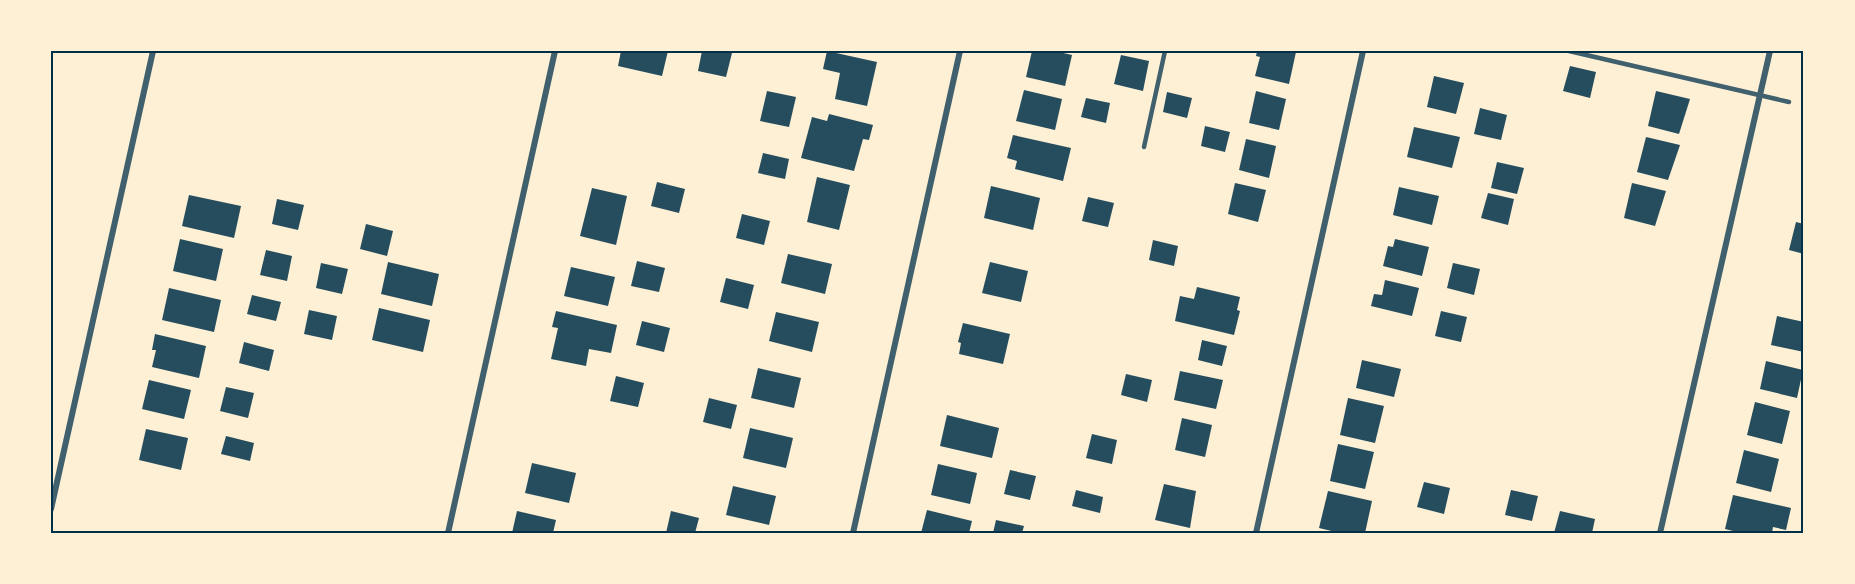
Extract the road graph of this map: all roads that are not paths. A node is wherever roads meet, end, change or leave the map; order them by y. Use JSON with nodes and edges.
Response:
{"nodes":[{"id":1,"x":153,"y":51,"type":"edge"},
{"id":2,"x":555,"y":51,"type":"edge"},
{"id":3,"x":960,"y":51,"type":"edge"},
{"id":4,"x":1165,"y":51,"type":"edge"},
{"id":5,"x":1363,"y":51,"type":"edge"},
{"id":6,"x":1569,"y":51,"type":"edge"},
{"id":7,"x":1770,"y":51,"type":"edge"},
{"id":8,"x":1760,"y":96,"type":"junction"},
{"id":9,"x":1789,"y":102,"type":"dead end"},
{"id":10,"x":1144,"y":147,"type":"dead end"},
{"id":11,"x":51,"y":509,"type":"edge"},
{"id":12,"x":448,"y":533,"type":"edge"},
{"id":13,"x":853,"y":533,"type":"edge"},
{"id":14,"x":1256,"y":533,"type":"edge"},
{"id":15,"x":1660,"y":533,"type":"edge"}],
"edges":[{"from":1,"to":11,"type":"street"},
{"from":2,"to":12,"type":"street"},
{"from":3,"to":13,"type":"street"},
{"from":4,"to":10,"type":"lane"},
{"from":5,"to":14,"type":"street"},
{"from":6,"to":8,"type":"lane"},
{"from":7,"to":8,"type":"street"},
{"from":8,"to":9,"type":"lane"},
{"from":8,"to":15,"type":"street"}]}
